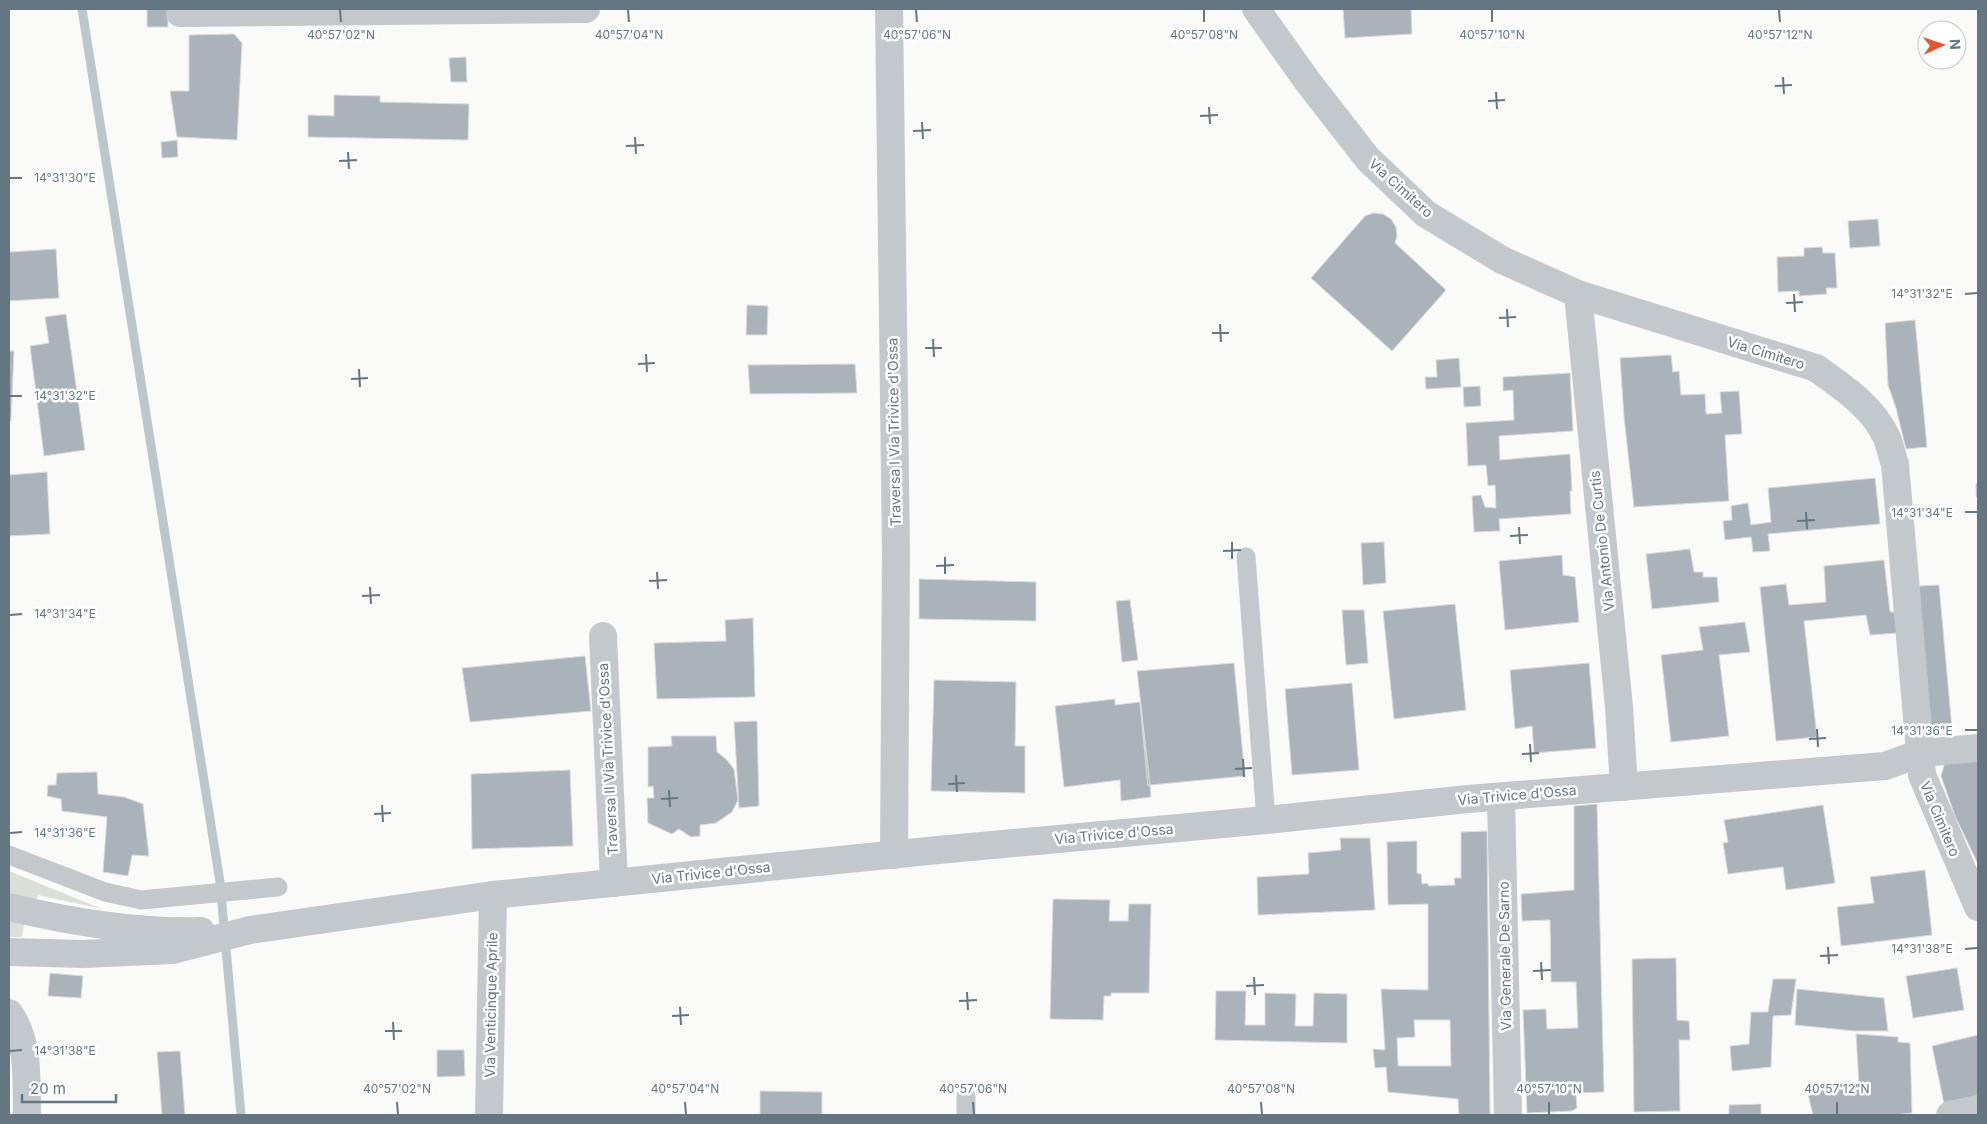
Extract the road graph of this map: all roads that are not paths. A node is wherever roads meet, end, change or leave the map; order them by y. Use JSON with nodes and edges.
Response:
{"nodes":[{"id":1,"x":586,"y":9,"type":"edge"},
{"id":2,"x":889,"y":9,"type":"edge"},
{"id":3,"x":1256,"y":9,"type":"edge"},
{"id":4,"x":180,"y":13,"type":"dead end"},
{"id":5,"x":1578,"y":294,"type":"junction"},
{"id":6,"x":1246,"y":557,"type":"dead end"},
{"id":7,"x":603,"y":636,"type":"dead end"},
{"id":8,"x":1978,"y":748,"type":"edge"},
{"id":9,"x":1921,"y":753,"type":"junction"},
{"id":10,"x":1624,"y":787,"type":"junction"},
{"id":11,"x":1501,"y":797,"type":"junction"},
{"id":12,"x":1266,"y":820,"type":"junction"},
{"id":13,"x":9,"y":855,"type":"edge"},
{"id":14,"x":894,"y":855,"type":"junction"},
{"id":15,"x":614,"y":883,"type":"junction"},
{"id":16,"x":278,"y":887,"type":"dead end"},
{"id":17,"x":492,"y":895,"type":"junction"},
{"id":18,"x":9,"y":907,"type":"edge"},
{"id":19,"x":1978,"y":907,"type":"edge"},
{"id":20,"x":172,"y":941,"type":"junction"},
{"id":21,"x":9,"y":952,"type":"edge"},
{"id":22,"x":9,"y":1013,"type":"edge"},
{"id":23,"x":966,"y":1096,"type":"dead end"},
{"id":24,"x":1978,"y":1109,"type":"edge"},
{"id":25,"x":27,"y":1115,"type":"edge"},
{"id":26,"x":489,"y":1115,"type":"edge"},
{"id":27,"x":966,"y":1115,"type":"edge"},
{"id":28,"x":1508,"y":1115,"type":"edge"},
{"id":29,"x":1950,"y":1115,"type":"edge"}],
"edges":[{"from":1,"to":4,"type":"street"},
{"from":2,"to":14,"type":"street","name":"Traversa I Via Trivice d'Ossa"},
{"from":3,"to":5,"type":"street","name":"Via Cimitero"},
{"from":5,"to":9,"type":"street","name":"Via Cimitero"},
{"from":5,"to":10,"type":"street","name":"Via Antonio De Curtis"},
{"from":6,"to":12,"type":"lane"},
{"from":7,"to":15,"type":"street","name":"Traversa II Via Trivice d'Ossa"},
{"from":8,"to":9,"type":"street","name":"Via Trivice d'Ossa"},
{"from":9,"to":10,"type":"street","name":"Via Trivice d'Ossa"},
{"from":9,"to":19,"type":"street","name":"Via Cimitero"},
{"from":10,"to":11,"type":"street","name":"Via Trivice d'Ossa"},
{"from":11,"to":12,"type":"street","name":"Via Trivice d'Ossa"},
{"from":11,"to":28,"type":"street","name":"Via Generale De Sarno"},
{"from":12,"to":14,"type":"street","name":"Via Trivice d'Ossa"},
{"from":13,"to":16,"type":"lane"},
{"from":14,"to":15,"type":"street","name":"Via Trivice d'Ossa"},
{"from":15,"to":17,"type":"street","name":"Via Trivice d'Ossa"},
{"from":17,"to":20,"type":"street","name":"Via Trivice d'Ossa"},
{"from":17,"to":26,"type":"street","name":"Via Venticinque Aprile"},
{"from":18,"to":20,"type":"street"},
{"from":20,"to":21,"type":"street"},
{"from":22,"to":25,"type":"street"},
{"from":23,"to":27,"type":"lane"},
{"from":24,"to":29,"type":"street"}]}
